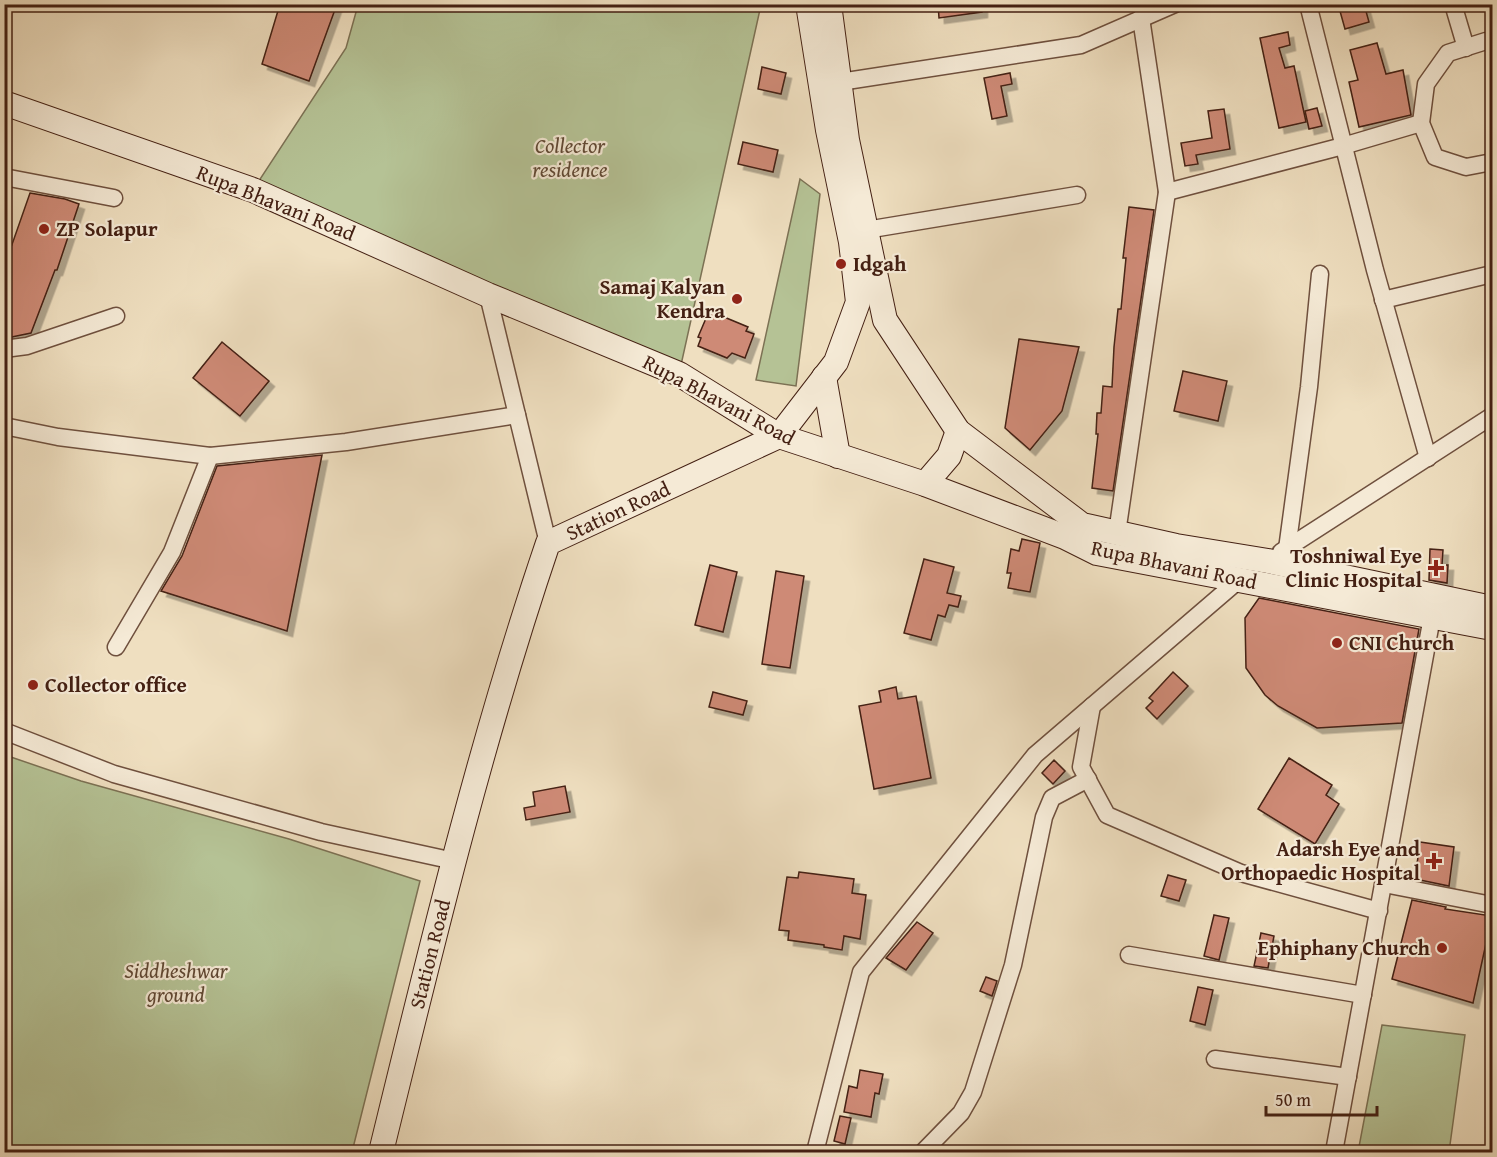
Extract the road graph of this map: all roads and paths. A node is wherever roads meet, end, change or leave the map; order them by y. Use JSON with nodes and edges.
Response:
{"nodes":[{"id":1,"x":808,"y":4,"type":"edge"},
{"id":2,"x":829,"y":4,"type":"edge"},
{"id":3,"x":1175,"y":4,"type":"edge"},
{"id":4,"x":1308,"y":4,"type":"edge"},
{"id":5,"x":1454,"y":4,"type":"edge"},
{"id":6,"x":1141,"y":18,"type":"junction"},
{"id":7,"x":1492,"y":43,"type":"edge"},
{"id":8,"x":1466,"y":48,"type":"junction"},
{"id":9,"x":840,"y":82,"type":"junction"},
{"id":10,"x":4,"y":103,"type":"edge"},
{"id":11,"x":1421,"y":123,"type":"junction"},
{"id":12,"x":1343,"y":146,"type":"junction"},
{"id":13,"x":1492,"y":162,"type":"edge"},
{"id":14,"x":4,"y":177,"type":"edge"},
{"id":15,"x":1167,"y":192,"type":"junction"},
{"id":16,"x":1077,"y":195,"type":"dead end"},
{"id":17,"x":114,"y":198,"type":"dead end"},
{"id":18,"x":866,"y":230,"type":"junction"},
{"id":19,"x":1320,"y":274,"type":"dead end"},
{"id":20,"x":1492,"y":274,"type":"edge"},
{"id":21,"x":488,"y":295,"type":"junction"},
{"id":22,"x":1383,"y":300,"type":"junction"},
{"id":23,"x":116,"y":315,"type":"dead end"},
{"id":24,"x":4,"y":349,"type":"edge"},
{"id":25,"x":824,"y":377,"type":"junction"},
{"id":26,"x":517,"y":415,"type":"junction"},
{"id":27,"x":1492,"y":416,"type":"edge"},
{"id":28,"x":4,"y":426,"type":"edge"},
{"id":29,"x":958,"y":431,"type":"junction"},
{"id":30,"x":778,"y":436,"type":"junction"},
{"id":31,"x":210,"y":456,"type":"junction"},
{"id":32,"x":838,"y":456,"type":"junction"},
{"id":33,"x":1428,"y":458,"type":"junction"},
{"id":34,"x":925,"y":484,"type":"junction"},
{"id":35,"x":1117,"y":533,"type":"junction"},
{"id":36,"x":548,"y":543,"type":"junction"},
{"id":37,"x":1277,"y":555,"type":"junction"},
{"id":38,"x":1240,"y":579,"type":"junction"},
{"id":39,"x":1492,"y":608,"type":"edge"},
{"id":40,"x":1432,"y":617,"type":"junction"},
{"id":41,"x":1492,"y":628,"type":"edge"},
{"id":42,"x":116,"y":647,"type":"dead end"},
{"id":43,"x":1092,"y":706,"type":"junction"},
{"id":44,"x":4,"y":731,"type":"edge"},
{"id":45,"x":1088,"y":779,"type":"junction"},
{"id":46,"x":454,"y":861,"type":"junction"},
{"id":47,"x":1384,"y":884,"type":"junction"},
{"id":48,"x":1492,"y":905,"type":"edge"},
{"id":49,"x":1379,"y":911,"type":"junction"},
{"id":50,"x":1129,"y":955,"type":"dead end"},
{"id":51,"x":1363,"y":995,"type":"junction"},
{"id":52,"x":1215,"y":1059,"type":"dead end"},
{"id":53,"x":1348,"y":1077,"type":"junction"},
{"id":54,"x":381,"y":1152,"type":"edge"},
{"id":55,"x":815,"y":1152,"type":"edge"},
{"id":56,"x":923,"y":1152,"type":"edge"},
{"id":57,"x":1334,"y":1152,"type":"edge"}],
"edges":[{"from":1,"to":25,"type":"main road","name":"Station Road"},
{"from":2,"to":9,"type":"main road"},
{"from":3,"to":6,"type":"street"},
{"from":4,"to":12,"type":"street"},
{"from":5,"to":8,"type":"street"},
{"from":6,"to":9,"type":"street"},
{"from":6,"to":15,"type":"street"},
{"from":7,"to":8,"type":"street"},
{"from":8,"to":11,"type":"street"},
{"from":9,"to":18,"type":"main road"},
{"from":10,"to":21,"type":"main road","name":"Rupa Bhavani Road"},
{"from":11,"to":12,"type":"street"},
{"from":11,"to":13,"type":"street"},
{"from":12,"to":15,"type":"street"},
{"from":12,"to":22,"type":"street"},
{"from":14,"to":17,"type":"street"},
{"from":15,"to":35,"type":"street"},
{"from":16,"to":18,"type":"street"},
{"from":18,"to":29,"type":"main road"},
{"from":19,"to":37,"type":"street"},
{"from":20,"to":22,"type":"street"},
{"from":21,"to":26,"type":"street"},
{"from":21,"to":30,"type":"main road","name":"Rupa Bhavani Road"},
{"from":22,"to":33,"type":"street"},
{"from":23,"to":24,"type":"street"},
{"from":25,"to":30,"type":"main road","name":"Station Road"},
{"from":25,"to":32,"type":"main road"},
{"from":26,"to":31,"type":"street"},
{"from":26,"to":36,"type":"street"},
{"from":27,"to":33,"type":"street"},
{"from":28,"to":31,"type":"street"},
{"from":29,"to":34,"type":"main road"},
{"from":29,"to":35,"type":"main road"},
{"from":30,"to":32,"type":"main road","name":"Rupa Bhavani Road"},
{"from":30,"to":36,"type":"main road","name":"Station Road"},
{"from":31,"to":42,"type":"street"},
{"from":32,"to":34,"type":"main road","name":"Rupa Bhavani Road"},
{"from":33,"to":37,"type":"street"},
{"from":34,"to":38,"type":"main road","name":"Rupa Bhavani Road"},
{"from":35,"to":37,"type":"main road"},
{"from":36,"to":46,"type":"main road","name":"Station Road"},
{"from":37,"to":39,"type":"main road"},
{"from":38,"to":40,"type":"main road","name":"Rupa Bhavani Road"},
{"from":38,"to":43,"type":"street"},
{"from":40,"to":41,"type":"main road","name":"Rupa Bhavani Road"},
{"from":40,"to":47,"type":"street"},
{"from":43,"to":45,"type":"street"},
{"from":43,"to":55,"type":"street"},
{"from":44,"to":46,"type":"street"},
{"from":45,"to":49,"type":"street"},
{"from":45,"to":56,"type":"street"},
{"from":46,"to":54,"type":"main road","name":"Station Road"},
{"from":47,"to":48,"type":"street"},
{"from":47,"to":49,"type":"street"},
{"from":49,"to":51,"type":"street"},
{"from":50,"to":51,"type":"street"},
{"from":51,"to":53,"type":"street"},
{"from":52,"to":53,"type":"street"},
{"from":53,"to":57,"type":"street"}]}
